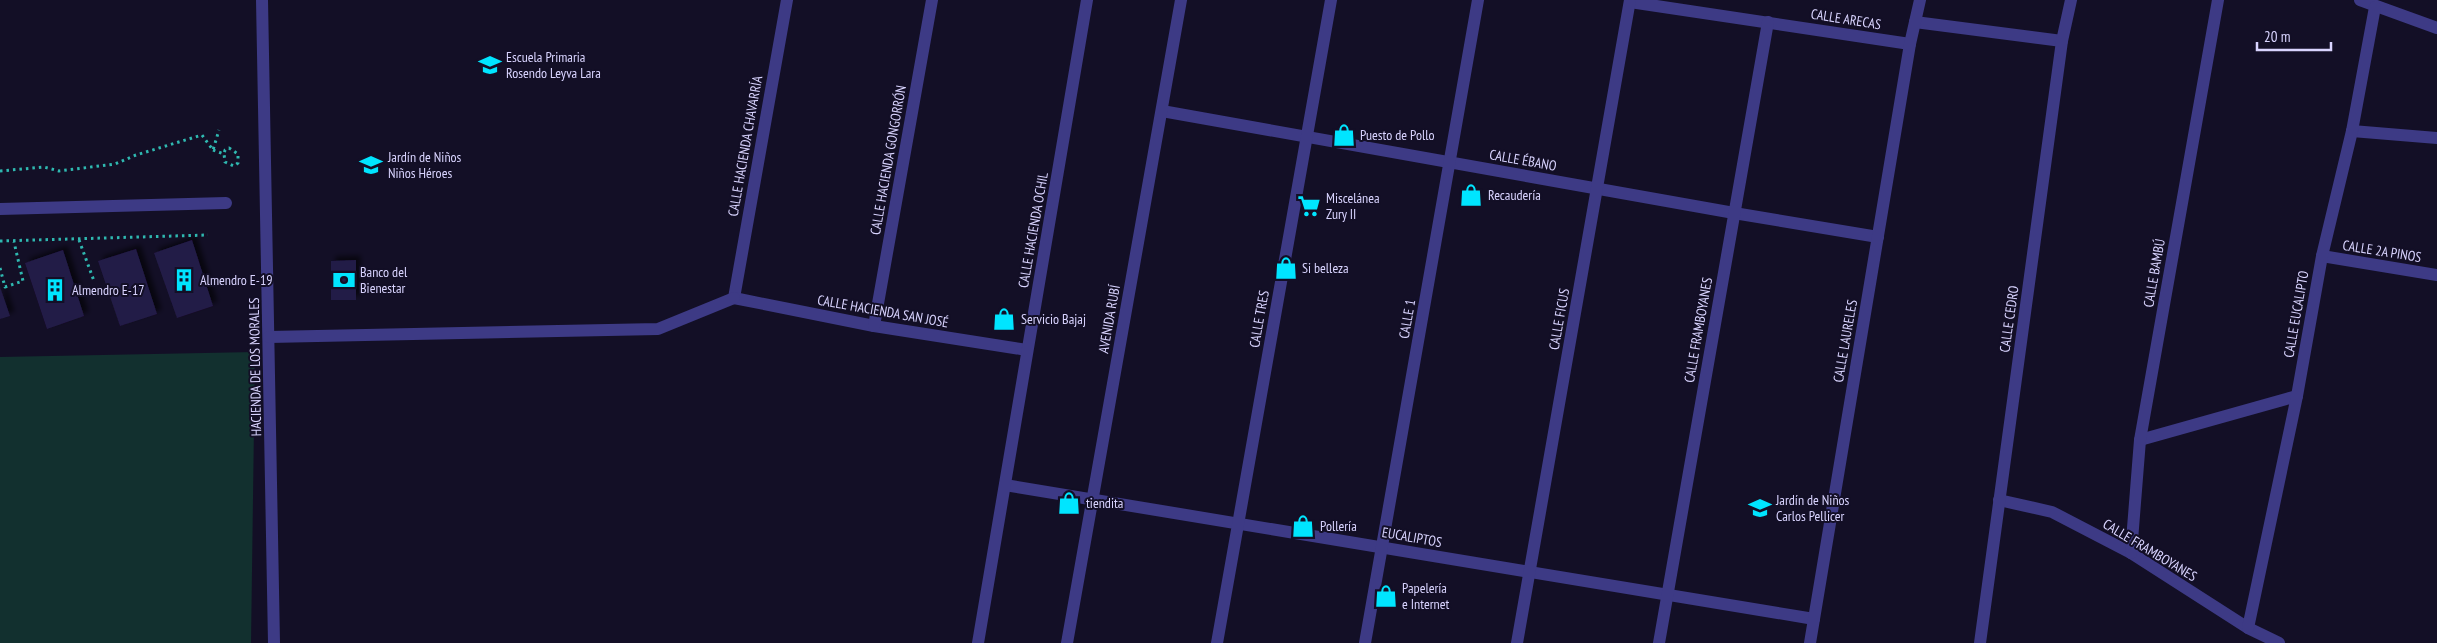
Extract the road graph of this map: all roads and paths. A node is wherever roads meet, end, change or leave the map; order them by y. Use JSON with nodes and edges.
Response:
{"nodes":[{"id":1,"x":262,"y":0,"type":"edge"},
{"id":2,"x":786,"y":0,"type":"edge"},
{"id":3,"x":932,"y":0,"type":"edge"},
{"id":4,"x":1087,"y":0,"type":"edge"},
{"id":5,"x":1181,"y":0,"type":"edge"},
{"id":6,"x":1331,"y":0,"type":"edge"},
{"id":7,"x":1478,"y":0,"type":"edge"},
{"id":8,"x":1920,"y":0,"type":"edge"},
{"id":9,"x":2071,"y":0,"type":"edge"},
{"id":10,"x":2218,"y":0,"type":"edge"},
{"id":11,"x":2360,"y":0,"type":"edge"},
{"id":12,"x":1630,"y":1,"type":"edge"},
{"id":13,"x":2375,"y":7,"type":"junction"},
{"id":14,"x":1768,"y":22,"type":"junction"},
{"id":15,"x":1915,"y":22,"type":"junction"},
{"id":16,"x":2437,"y":28,"type":"edge"},
{"id":17,"x":2062,"y":41,"type":"junction"},
{"id":18,"x":1910,"y":44,"type":"junction"},
{"id":19,"x":1162,"y":111,"type":"junction"},
{"id":20,"x":220,"y":130,"type":"dead end"},
{"id":21,"x":2352,"y":130,"type":"junction"},
{"id":22,"x":1306,"y":137,"type":"junction"},
{"id":23,"x":2437,"y":138,"type":"edge"},
{"id":24,"x":213,"y":150,"type":"junction"},
{"id":25,"x":224,"y":154,"type":"junction"},
{"id":26,"x":1450,"y":163,"type":"junction"},
{"id":27,"x":0,"y":171,"type":"edge"},
{"id":28,"x":1598,"y":189,"type":"junction"},
{"id":29,"x":226,"y":203,"type":"dead end"},
{"id":30,"x":0,"y":209,"type":"edge"},
{"id":31,"x":1734,"y":213,"type":"junction"},
{"id":32,"x":208,"y":235,"type":"dead end"},
{"id":33,"x":1878,"y":237,"type":"junction"},
{"id":34,"x":79,"y":240,"type":"junction"},
{"id":35,"x":0,"y":241,"type":"edge"},
{"id":36,"x":14,"y":242,"type":"junction"},
{"id":37,"x":2322,"y":256,"type":"junction"},
{"id":38,"x":0,"y":268,"type":"edge"},
{"id":39,"x":2437,"y":275,"type":"edge"},
{"id":40,"x":94,"y":281,"type":"dead end"},
{"id":41,"x":734,"y":298,"type":"junction"},
{"id":42,"x":874,"y":326,"type":"junction"},
{"id":43,"x":270,"y":337,"type":"junction"},
{"id":44,"x":1027,"y":350,"type":"junction"},
{"id":45,"x":2296,"y":396,"type":"junction"},
{"id":46,"x":2140,"y":440,"type":"junction"},
{"id":47,"x":1005,"y":485,"type":"junction"},
{"id":48,"x":1091,"y":499,"type":"junction"},
{"id":49,"x":1999,"y":500,"type":"junction"},
{"id":50,"x":1238,"y":524,"type":"junction"},
{"id":51,"x":1382,"y":547,"type":"junction"},
{"id":52,"x":2131,"y":553,"type":"junction"},
{"id":53,"x":1529,"y":572,"type":"junction"},
{"id":54,"x":1667,"y":595,"type":"junction"},
{"id":55,"x":1814,"y":619,"type":"junction"},
{"id":56,"x":2248,"y":628,"type":"junction"},
{"id":57,"x":1982,"y":642,"type":"edge"},
{"id":58,"x":274,"y":643,"type":"edge"},
{"id":59,"x":978,"y":643,"type":"edge"},
{"id":60,"x":1067,"y":643,"type":"edge"},
{"id":61,"x":1217,"y":643,"type":"edge"},
{"id":62,"x":1365,"y":643,"type":"edge"},
{"id":63,"x":1517,"y":643,"type":"edge"},
{"id":64,"x":1659,"y":643,"type":"edge"},
{"id":65,"x":1810,"y":643,"type":"edge"},
{"id":66,"x":2279,"y":643,"type":"edge"}],
"edges":[{"from":1,"to":43,"type":"street","name":"HACIENDA DE LOS MORALES"},
{"from":2,"to":41,"type":"street","name":"CALLE HACIENDA CHAVARRÍA"},
{"from":3,"to":42,"type":"street","name":"CALLE HACIENDA GONGORRÓN"},
{"from":4,"to":44,"type":"street","name":"CALLE HACIENDA OCHIL"},
{"from":5,"to":19,"type":"street","name":"AVENIDA RUBÍ"},
{"from":6,"to":22,"type":"street","name":"CALLE TRES"},
{"from":7,"to":26,"type":"street","name":"CALLE 1"},
{"from":8,"to":15,"type":"street","name":"CALLE LAURELES"},
{"from":9,"to":17,"type":"street","name":"CALLE CEDRO"},
{"from":10,"to":46,"type":"street","name":"CALLE BAMBÚ"},
{"from":11,"to":13,"type":"street"},
{"from":12,"to":14,"type":"street","name":"CALLE ARECAS"},
{"from":12,"to":28,"type":"street","name":"CALLE FICUS"},
{"from":13,"to":16,"type":"street"},
{"from":13,"to":21,"type":"street","name":"CALLE EUCALIPTO"},
{"from":14,"to":18,"type":"street","name":"CALLE ARECAS"},
{"from":14,"to":31,"type":"street","name":"CALLE FRAMBOYANES"},
{"from":15,"to":17,"type":"street"},
{"from":15,"to":18,"type":"street","name":"CALLE LAURELES"},
{"from":17,"to":49,"type":"street","name":"CALLE CEDRO"},
{"from":18,"to":33,"type":"street","name":"CALLE LAURELES"},
{"from":19,"to":22,"type":"street","name":"CALLE ÉBANO"},
{"from":19,"to":48,"type":"street","name":"AVENIDA RUBÍ"},
{"from":20,"to":24,"type":"path"},
{"from":21,"to":23,"type":"street"},
{"from":21,"to":37,"type":"street","name":"CALLE EUCALIPTO"},
{"from":22,"to":26,"type":"street","name":"CALLE ÉBANO"},
{"from":22,"to":50,"type":"street","name":"CALLE TRES"},
{"from":24,"to":25,"type":"path"},
{"from":24,"to":27,"type":"path"},
{"from":25,"to":25,"type":"path"},
{"from":26,"to":28,"type":"street","name":"CALLE ÉBANO"},
{"from":26,"to":51,"type":"street","name":"CALLE 1"},
{"from":28,"to":31,"type":"street","name":"CALLE ÉBANO"},
{"from":28,"to":53,"type":"street","name":"CALLE FICUS"},
{"from":29,"to":30,"type":"street"},
{"from":31,"to":33,"type":"street","name":"CALLE ÉBANO"},
{"from":31,"to":54,"type":"street","name":"CALLE FRAMBOYANES"},
{"from":32,"to":34,"type":"path"},
{"from":33,"to":55,"type":"street","name":"CALLE LAURELES"},
{"from":34,"to":36,"type":"path"},
{"from":34,"to":40,"type":"path"},
{"from":35,"to":36,"type":"path"},
{"from":36,"to":38,"type":"path"},
{"from":37,"to":39,"type":"street","name":"CALLE 2A PINOS"},
{"from":37,"to":45,"type":"street","name":"CALLE EUCALIPTO"},
{"from":41,"to":42,"type":"street","name":"CALLE HACIENDA SAN JOSÉ"},
{"from":41,"to":43,"type":"street"},
{"from":42,"to":44,"type":"street","name":"CALLE HACIENDA SAN JOSÉ"},
{"from":43,"to":58,"type":"street","name":"HACIENDA DE LOS MORALES"},
{"from":44,"to":47,"type":"street","name":"CALLE HACIENDA OCHIL"},
{"from":45,"to":46,"type":"street"},
{"from":45,"to":56,"type":"street","name":"CALLE EUCALIPTO"},
{"from":46,"to":52,"type":"street","name":"CALLE BAMBÚ"},
{"from":47,"to":48,"type":"street","name":"EUCALIPTOS"},
{"from":47,"to":59,"type":"street","name":"CALLE HACIENDA OCHIL"},
{"from":48,"to":50,"type":"street","name":"EUCALIPTOS"},
{"from":48,"to":60,"type":"street","name":"AVENIDA RUBÍ"},
{"from":49,"to":52,"type":"street","name":"CALLE FRAMBOYANES"},
{"from":49,"to":57,"type":"street","name":"CALLE CEDRO"},
{"from":50,"to":51,"type":"street","name":"EUCALIPTOS"},
{"from":50,"to":61,"type":"street","name":"CALLE TRES"},
{"from":51,"to":53,"type":"street","name":"EUCALIPTOS"},
{"from":51,"to":62,"type":"street","name":"CALLE 1"},
{"from":52,"to":56,"type":"street","name":"CALLE FRAMBOYANES"},
{"from":53,"to":54,"type":"street","name":"EUCALIPTOS"},
{"from":53,"to":63,"type":"street","name":"CALLE FICUS"},
{"from":54,"to":55,"type":"street","name":"EUCALIPTOS"},
{"from":54,"to":64,"type":"street","name":"CALLE FRAMBOYANES"},
{"from":55,"to":65,"type":"street","name":"CALLE LAURELES"},
{"from":56,"to":66,"type":"street","name":"CALLE FRAMBOYANES"}]}
